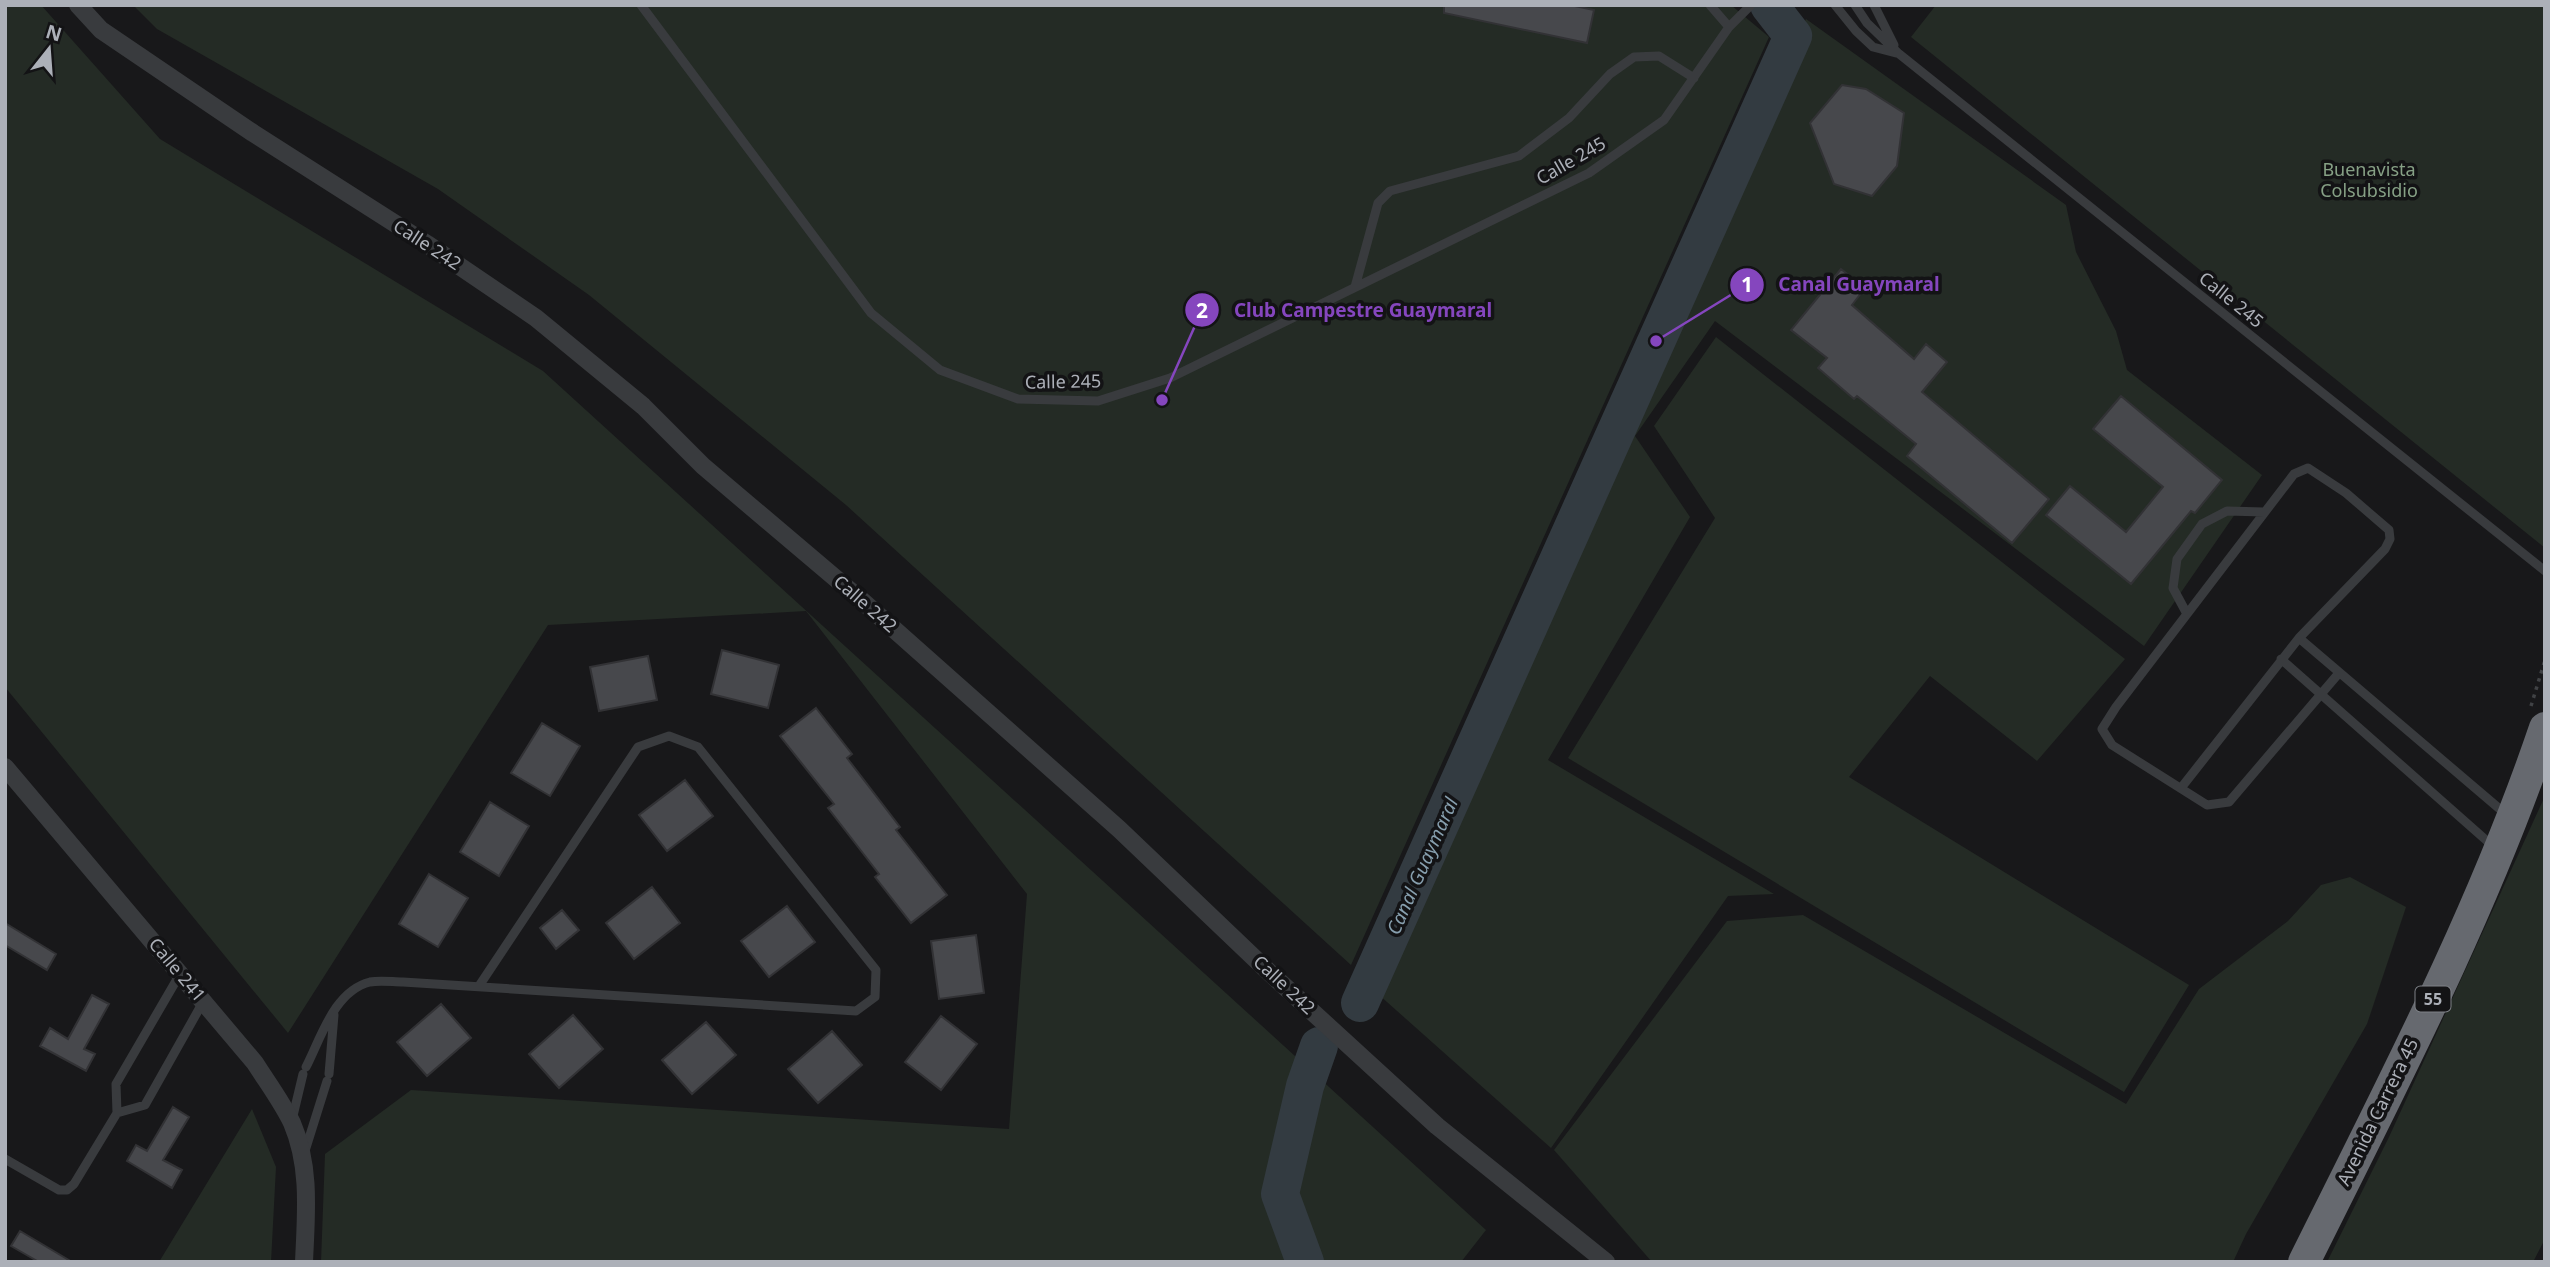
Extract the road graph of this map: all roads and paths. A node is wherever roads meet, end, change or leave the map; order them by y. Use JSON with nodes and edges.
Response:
{"nodes":[{"id":1,"x":78,"y":5,"type":"edge"},
{"id":2,"x":641,"y":5,"type":"edge"},
{"id":3,"x":1710,"y":5,"type":"edge"},
{"id":4,"x":1751,"y":5,"type":"edge"},
{"id":5,"x":1835,"y":5,"type":"edge"},
{"id":6,"x":1855,"y":5,"type":"edge"},
{"id":7,"x":1874,"y":5,"type":"edge"},
{"id":8,"x":1729,"y":27,"type":"junction"},
{"id":9,"x":1898,"y":53,"type":"junction"},
{"id":10,"x":1694,"y":78,"type":"junction"},
{"id":11,"x":1355,"y":287,"type":"junction"},
{"id":12,"x":2264,"y":512,"type":"junction"},
{"id":13,"x":2545,"y":570,"type":"edge"},
{"id":14,"x":2187,"y":614,"type":"junction"},
{"id":15,"x":2299,"y":638,"type":"junction"},
{"id":16,"x":2281,"y":659,"type":"junction"},
{"id":17,"x":2339,"y":673,"type":"junction"},
{"id":18,"x":2322,"y":694,"type":"junction"},
{"id":19,"x":2545,"y":728,"type":"edge"},
{"id":20,"x":5,"y":767,"type":"edge"},
{"id":21,"x":2181,"y":788,"type":"junction"},
{"id":22,"x":2512,"y":820,"type":"junction"},
{"id":23,"x":2500,"y":853,"type":"junction"},
{"id":24,"x":180,"y":974,"type":"junction"},
{"id":25,"x":478,"y":986,"type":"junction"},
{"id":26,"x":203,"y":1002,"type":"junction"},
{"id":27,"x":335,"y":1010,"type":"junction"},
{"id":28,"x":117,"y":1113,"type":"junction"},
{"id":29,"x":291,"y":1122,"type":"junction"},
{"id":30,"x":303,"y":1156,"type":"junction"},
{"id":31,"x":5,"y":1159,"type":"edge"},
{"id":32,"x":303,"y":1262,"type":"edge"},
{"id":33,"x":1606,"y":1262,"type":"edge"},
{"id":34,"x":2304,"y":1262,"type":"edge"}],
"edges":[{"from":1,"to":33,"type":"street","name":"Calle 242"},
{"from":2,"to":11,"type":"lane","name":"Calle 245"},
{"from":3,"to":8,"type":"lane"},
{"from":4,"to":8,"type":"lane","name":"Calle 245"},
{"from":5,"to":9,"type":"lane","name":"Calle 245"},
{"from":6,"to":9,"type":"lane","name":"Calle 245"},
{"from":7,"to":9,"type":"lane","name":"Calle 245"},
{"from":8,"to":10,"type":"lane","name":"Calle 245"},
{"from":9,"to":13,"type":"lane","name":"Calle 245"},
{"from":10,"to":11,"type":"lane","name":"Calle 245"},
{"from":10,"to":11,"type":"lane"},
{"from":12,"to":14,"type":"lane"},
{"from":12,"to":14,"type":"lane"},
{"from":12,"to":15,"type":"lane"},
{"from":14,"to":21,"type":"lane"},
{"from":15,"to":16,"type":"lane"},
{"from":15,"to":17,"type":"lane"},
{"from":16,"to":18,"type":"lane"},
{"from":16,"to":21,"type":"lane"},
{"from":17,"to":18,"type":"lane"},
{"from":17,"to":22,"type":"lane"},
{"from":18,"to":21,"type":"lane"},
{"from":18,"to":23,"type":"lane"},
{"from":19,"to":22,"type":"highway","name":"Avenida Carrera 45","number":"55"},
{"from":20,"to":24,"type":"street","name":"Calle 241"},
{"from":22,"to":23,"type":"highway","name":"Avenida Carrera 45","number":"55"},
{"from":23,"to":34,"type":"highway","name":"Avenida Carrera 45","number":"55"},
{"from":24,"to":26,"type":"street","name":"Calle 241"},
{"from":24,"to":28,"type":"lane"},
{"from":25,"to":25,"type":"lane"},
{"from":25,"to":27,"type":"lane"},
{"from":26,"to":28,"type":"lane"},
{"from":26,"to":29,"type":"street","name":"Calle 241"},
{"from":27,"to":29,"type":"lane"},
{"from":27,"to":30,"type":"lane"},
{"from":28,"to":31,"type":"lane"},
{"from":29,"to":30,"type":"street","name":"Calle 241"},
{"from":30,"to":32,"type":"street","name":"Calle 241"}]}
